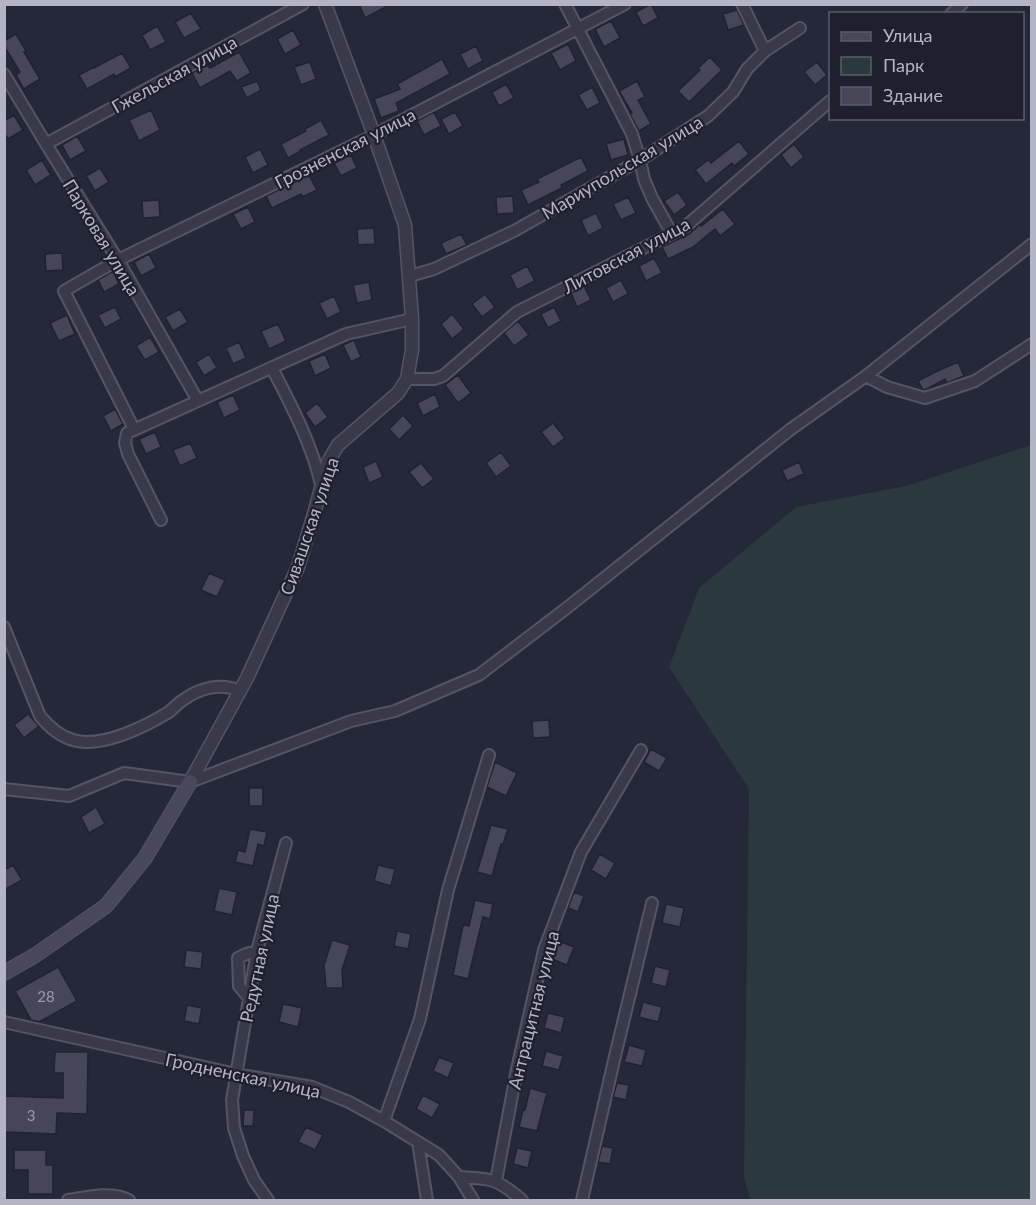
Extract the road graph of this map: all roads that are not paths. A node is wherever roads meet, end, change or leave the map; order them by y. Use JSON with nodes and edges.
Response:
{"nodes":[{"id":1,"x":303,"y":4,"type":"edge"},
{"id":2,"x":566,"y":4,"type":"edge"},
{"id":3,"x":625,"y":4,"type":"edge"},
{"id":4,"x":742,"y":4,"type":"edge"},
{"id":5,"x":330,"y":6,"type":"edge"},
{"id":6,"x":800,"y":28,"type":"dead end"},
{"id":7,"x":578,"y":29,"type":"junction"},
{"id":8,"x":765,"y":51,"type":"junction"},
{"id":9,"x":4,"y":74,"type":"edge"},
{"id":10,"x":829,"y":102,"type":"edge"},
{"id":11,"x":374,"y":135,"type":"junction"},
{"id":12,"x":46,"y":144,"type":"junction"},
{"id":13,"x":640,"y":160,"type":"junction"},
{"id":14,"x":672,"y":234,"type":"junction"},
{"id":15,"x":1032,"y":244,"type":"edge"},
{"id":16,"x":118,"y":260,"type":"junction"},
{"id":17,"x":410,"y":276,"type":"junction"},
{"id":18,"x":412,"y":319,"type":"junction"},
{"id":19,"x":1032,"y":344,"type":"edge"},
{"id":20,"x":272,"y":368,"type":"junction"},
{"id":21,"x":866,"y":376,"type":"junction"},
{"id":22,"x":407,"y":379,"type":"junction"},
{"id":23,"x":198,"y":401,"type":"junction"},
{"id":24,"x":134,"y":429,"type":"junction"},
{"id":25,"x":321,"y":485,"type":"junction"},
{"id":26,"x":161,"y":520,"type":"dead end"},
{"id":27,"x":4,"y":627,"type":"edge"},
{"id":28,"x":240,"y":691,"type":"junction"},
{"id":29,"x":641,"y":750,"type":"dead end"},
{"id":30,"x":489,"y":754,"type":"dead end"},
{"id":31,"x":190,"y":782,"type":"junction"},
{"id":32,"x":4,"y":789,"type":"edge"},
{"id":33,"x":286,"y":843,"type":"dead end"},
{"id":34,"x":652,"y":903,"type":"dead end"},
{"id":35,"x":258,"y":951,"type":"junction"},
{"id":36,"x":4,"y":973,"type":"edge"},
{"id":37,"x":249,"y":998,"type":"junction"},
{"id":38,"x":4,"y":1022,"type":"edge"},
{"id":39,"x":236,"y":1074,"type":"junction"},
{"id":40,"x":384,"y":1121,"type":"junction"},
{"id":41,"x":418,"y":1142,"type":"junction"},
{"id":42,"x":459,"y":1177,"type":"junction"},
{"id":43,"x":496,"y":1181,"type":"junction"},
{"id":44,"x":68,"y":1200,"type":"edge"},
{"id":45,"x":129,"y":1200,"type":"edge"},
{"id":46,"x":268,"y":1200,"type":"edge"},
{"id":47,"x":426,"y":1200,"type":"edge"},
{"id":48,"x":472,"y":1200,"type":"edge"},
{"id":49,"x":522,"y":1200,"type":"edge"},
{"id":50,"x":582,"y":1200,"type":"edge"}],
"edges":[{"from":1,"to":12,"type":"street","name":"Гжельская улица"},
{"from":2,"to":7,"type":"street"},
{"from":3,"to":7,"type":"street","name":"Грозненская улица"},
{"from":4,"to":8,"type":"street"},
{"from":5,"to":11,"type":"street"},
{"from":6,"to":8,"type":"street","name":"Мариупольская улица"},
{"from":7,"to":11,"type":"street","name":"Грозненская улица"},
{"from":7,"to":13,"type":"street"},
{"from":8,"to":13,"type":"street","name":"Мариупольская улица"},
{"from":9,"to":12,"type":"street","name":"Парковая улица"},
{"from":10,"to":14,"type":"street","name":"Литовская улица"},
{"from":11,"to":16,"type":"street","name":"Грозненская улица"},
{"from":11,"to":17,"type":"street"},
{"from":12,"to":16,"type":"street","name":"Парковая улица"},
{"from":13,"to":14,"type":"street"},
{"from":13,"to":17,"type":"street","name":"Мариупольская улица"},
{"from":14,"to":22,"type":"street","name":"Литовская улица"},
{"from":15,"to":21,"type":"street"},
{"from":16,"to":23,"type":"street","name":"Парковая улица"},
{"from":16,"to":24,"type":"street","name":"Грозненская улица"},
{"from":17,"to":18,"type":"street"},
{"from":18,"to":20,"type":"street"},
{"from":18,"to":22,"type":"street"},
{"from":19,"to":21,"type":"street"},
{"from":20,"to":23,"type":"street"},
{"from":20,"to":25,"type":"street"},
{"from":21,"to":31,"type":"street"},
{"from":22,"to":25,"type":"street","name":"Сивашская улица"},
{"from":23,"to":24,"type":"street"},
{"from":24,"to":26,"type":"street"},
{"from":25,"to":28,"type":"street","name":"Сивашская улица"},
{"from":27,"to":28,"type":"street"},
{"from":28,"to":31,"type":"street","name":"Сивашская улица"},
{"from":29,"to":43,"type":"street","name":"Антрацитная улица"},
{"from":30,"to":40,"type":"street"},
{"from":31,"to":32,"type":"street"},
{"from":31,"to":36,"type":"main road"},
{"from":33,"to":35,"type":"street","name":"Редутная улица"},
{"from":34,"to":50,"type":"street"},
{"from":35,"to":37,"type":"street","name":"Редутная улица"},
{"from":35,"to":37,"type":"street"},
{"from":37,"to":39,"type":"street","name":"Редутная улица"},
{"from":38,"to":39,"type":"street","name":"Гродненская улица"},
{"from":39,"to":40,"type":"street","name":"Гродненская улица"},
{"from":39,"to":46,"type":"street","name":"Редутная улица"},
{"from":40,"to":41,"type":"street","name":"Гродненская улица"},
{"from":41,"to":42,"type":"street","name":"Гродненская улица"},
{"from":41,"to":47,"type":"street"},
{"from":42,"to":43,"type":"street"},
{"from":42,"to":48,"type":"street","name":"Гродненская улица"},
{"from":43,"to":49,"type":"street"},
{"from":44,"to":45,"type":"street"}]}
